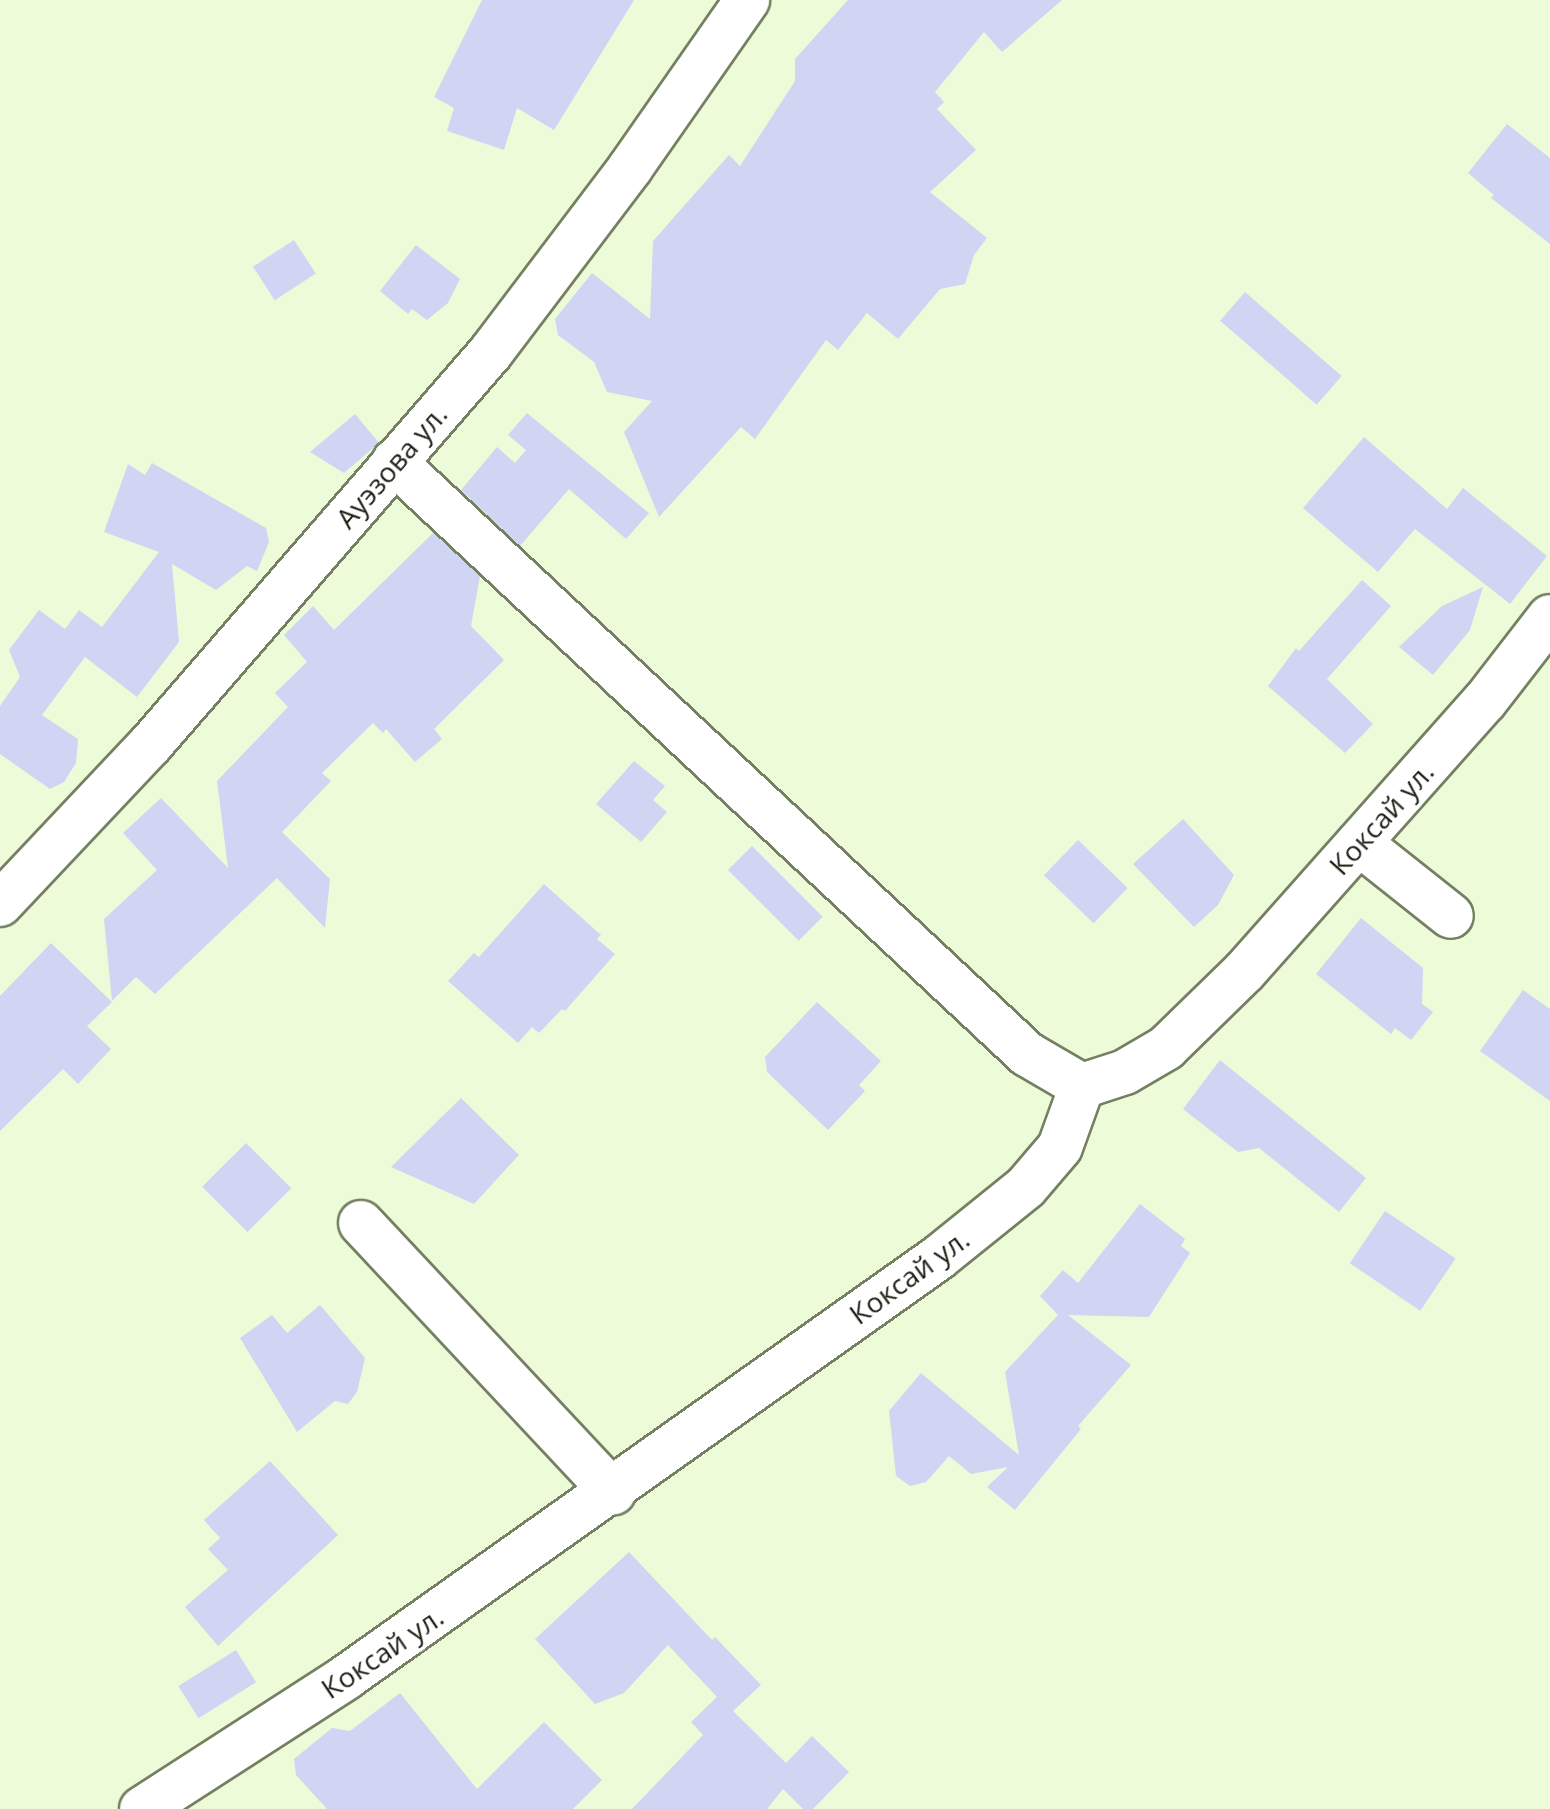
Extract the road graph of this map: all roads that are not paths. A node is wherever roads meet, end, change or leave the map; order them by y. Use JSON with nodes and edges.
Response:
{"nodes":[{"id":1,"x":747,"y":0,"type":"edge"},
{"id":2,"x":394,"y":462,"type":"junction"},
{"id":3,"x":1550,"y":617,"type":"edge"},
{"id":4,"x":1359,"y":843,"type":"junction"},
{"id":5,"x":0,"y":904,"type":"edge"},
{"id":6,"x":1451,"y":916,"type":"dead end"},
{"id":7,"x":1082,"y":1086,"type":"junction"},
{"id":8,"x":361,"y":1223,"type":"dead end"},
{"id":9,"x":613,"y":1492,"type":"junction"},
{"id":10,"x":142,"y":1809,"type":"edge"}],
"edges":[{"from":1,"to":2,"type":"street","name":"Ауэзова ул."},
{"from":2,"to":5,"type":"street","name":"Ауэзова ул."},
{"from":2,"to":7,"type":"street"},
{"from":3,"to":4,"type":"street","name":"Коксай ул."},
{"from":4,"to":6,"type":"street"},
{"from":4,"to":7,"type":"street","name":"Коксай ул."},
{"from":7,"to":9,"type":"street","name":"Коксай ул."},
{"from":8,"to":9,"type":"street"},
{"from":9,"to":10,"type":"street","name":"Коксай ул."}]}
